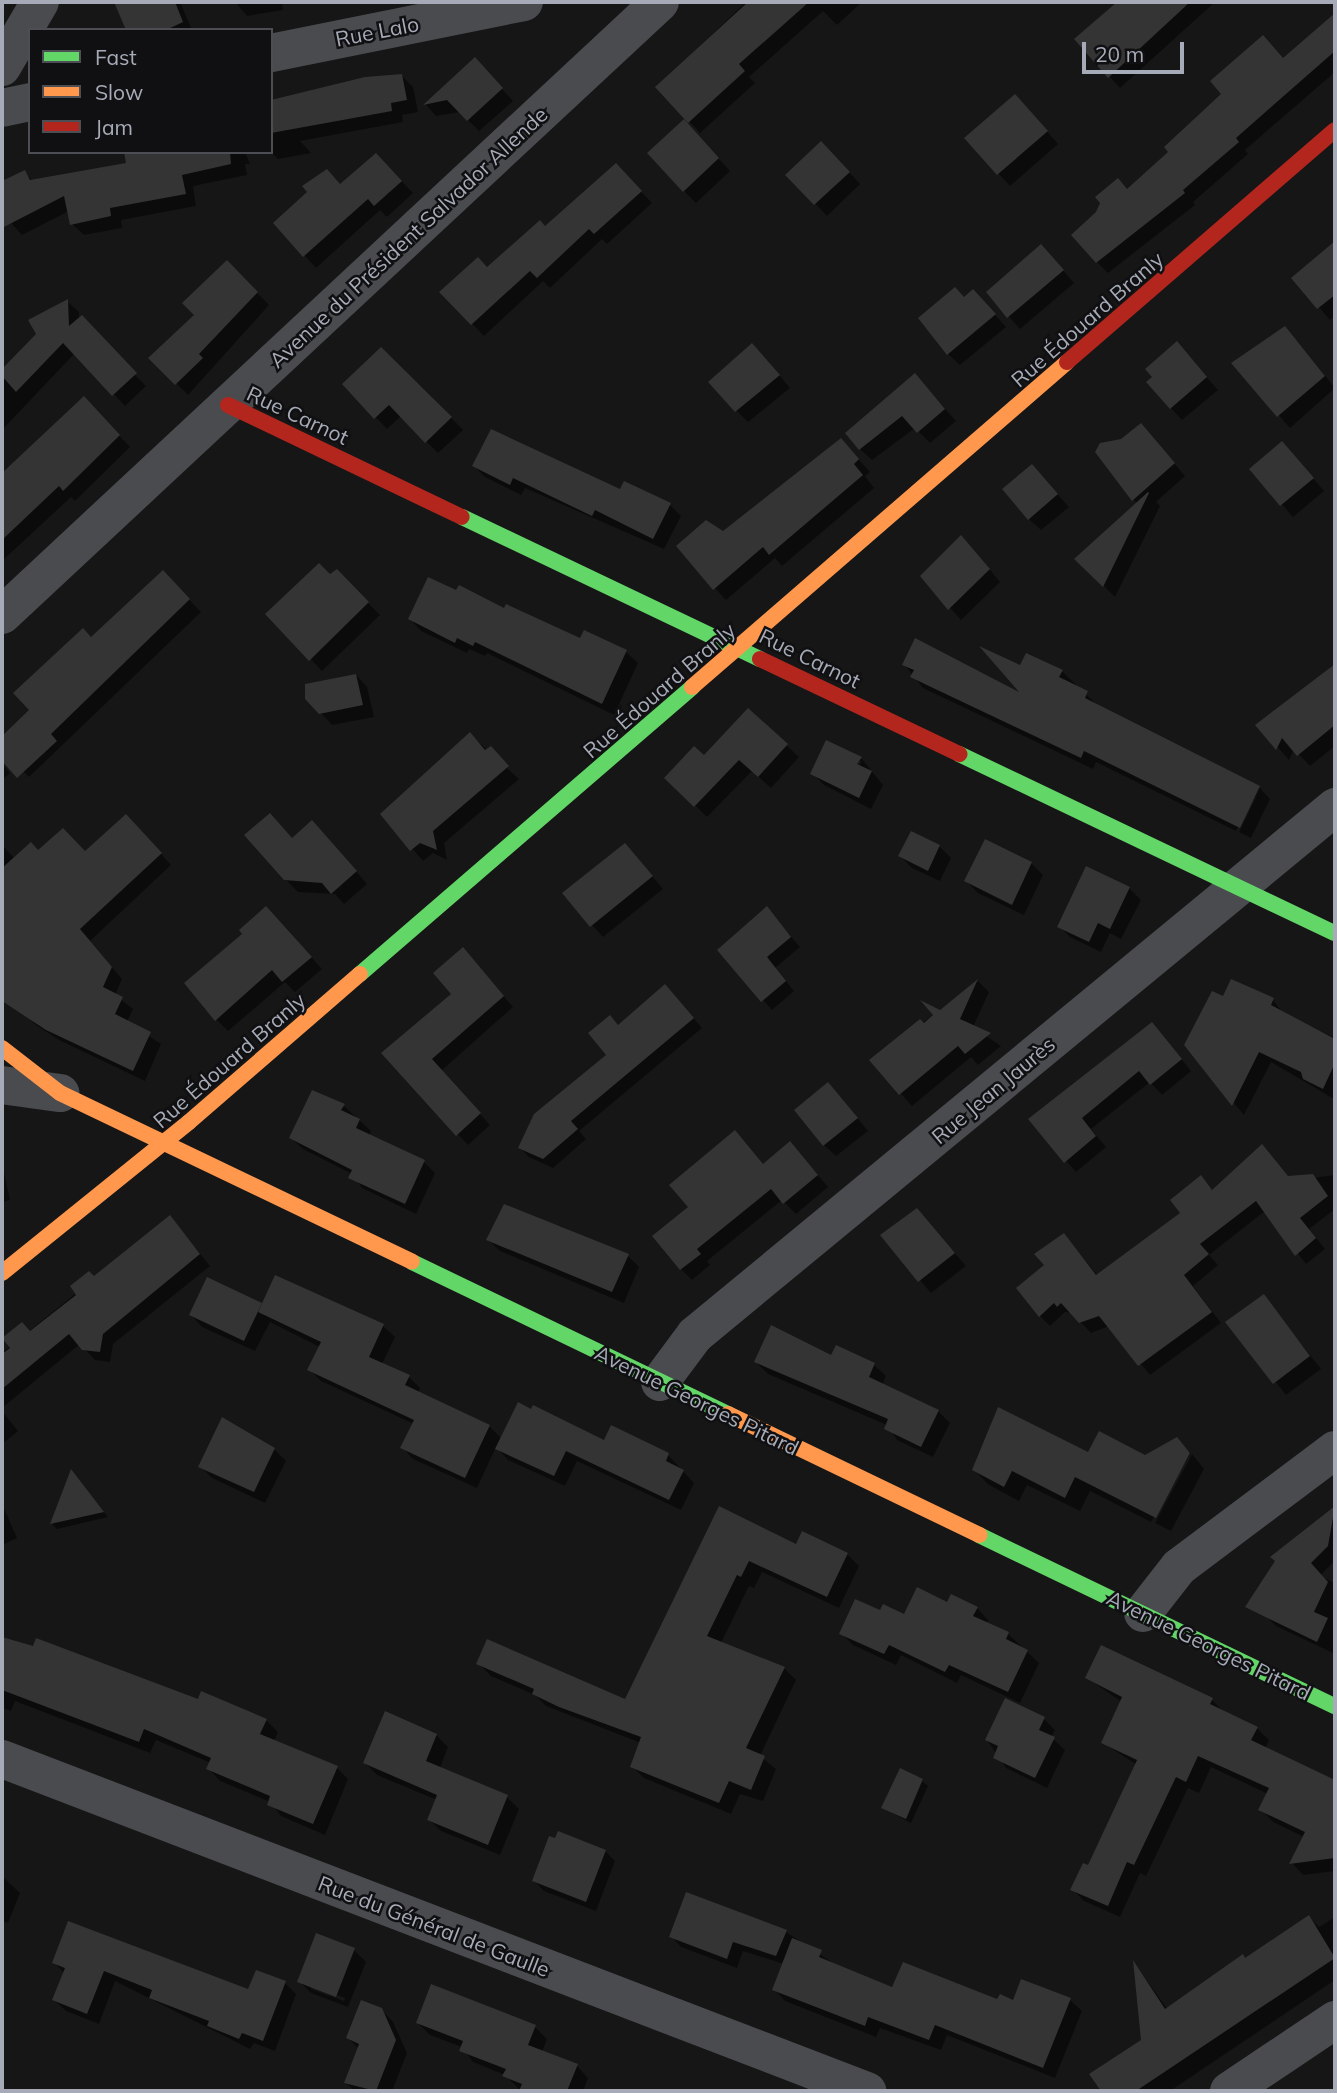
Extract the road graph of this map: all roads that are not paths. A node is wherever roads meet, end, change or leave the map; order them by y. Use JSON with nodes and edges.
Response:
{"nodes":[{"id":1,"x":40,"y":2,"type":"edge"},
{"id":2,"x":524,"y":2,"type":"edge"},
{"id":3,"x":640,"y":7,"type":"edge"},
{"id":4,"x":273,"y":53,"type":"edge"},
{"id":5,"x":2,"y":67,"type":"edge"},
{"id":6,"x":28,"y":102,"type":"edge"},
{"id":7,"x":2,"y":107,"type":"edge"},
{"id":8,"x":1335,"y":130,"type":"edge"},
{"id":9,"x":228,"y":405,"type":"junction"},
{"id":10,"x":2,"y":615,"type":"edge"},
{"id":11,"x":740,"y":648,"type":"junction"},
{"id":12,"x":1335,"y":807,"type":"edge"},
{"id":13,"x":1238,"y":887,"type":"junction"},
{"id":14,"x":1335,"y":933,"type":"edge"},
{"id":15,"x":2,"y":1048,"type":"edge"},
{"id":16,"x":2,"y":1085,"type":"edge"},
{"id":17,"x":60,"y":1093,"type":"junction"},
{"id":18,"x":164,"y":1143,"type":"junction"},
{"id":19,"x":2,"y":1273,"type":"edge"},
{"id":20,"x":660,"y":1382,"type":"junction"},
{"id":21,"x":1335,"y":1450,"type":"edge"},
{"id":22,"x":1143,"y":1613,"type":"junction"},
{"id":23,"x":1335,"y":1706,"type":"edge"},
{"id":24,"x":2,"y":1759,"type":"edge"},
{"id":25,"x":1335,"y":2020,"type":"edge"},
{"id":26,"x":867,"y":2091,"type":"edge"},
{"id":27,"x":1229,"y":2091,"type":"edge"}],
"edges":[{"from":1,"to":5,"type":"street"},
{"from":2,"to":4,"type":"street","name":"Rue Lalo"},
{"from":3,"to":9,"type":"street","name":"Avenue du Président Salvador Allende"},
{"from":6,"to":7,"type":"street"},
{"from":8,"to":11,"type":"street","name":"Rue Édouard Branly"},
{"from":9,"to":10,"type":"street","name":"Avenue du Président Salvador Allende"},
{"from":9,"to":11,"type":"street","name":"Rue Carnot"},
{"from":11,"to":13,"type":"street","name":"Rue Carnot"},
{"from":11,"to":18,"type":"street","name":"Rue Édouard Branly"},
{"from":12,"to":13,"type":"street","name":"Rue Jean Jaurès"},
{"from":13,"to":14,"type":"street","name":"Rue Carnot"},
{"from":13,"to":20,"type":"street","name":"Rue Jean Jaurès"},
{"from":15,"to":17,"type":"street","name":"Avenue Georges Pitard"},
{"from":16,"to":17,"type":"street","name":"Avenue Georges Pitard"},
{"from":17,"to":18,"type":"street","name":"Avenue Georges Pitard"},
{"from":18,"to":19,"type":"street","name":"Rue Édouard Branly"},
{"from":18,"to":20,"type":"street","name":"Avenue Georges Pitard"},
{"from":20,"to":22,"type":"street","name":"Avenue Georges Pitard"},
{"from":21,"to":22,"type":"street"},
{"from":22,"to":23,"type":"street","name":"Avenue Georges Pitard"},
{"from":24,"to":26,"type":"street","name":"Rue du Général de Gaulle"},
{"from":25,"to":27,"type":"street"}]}
